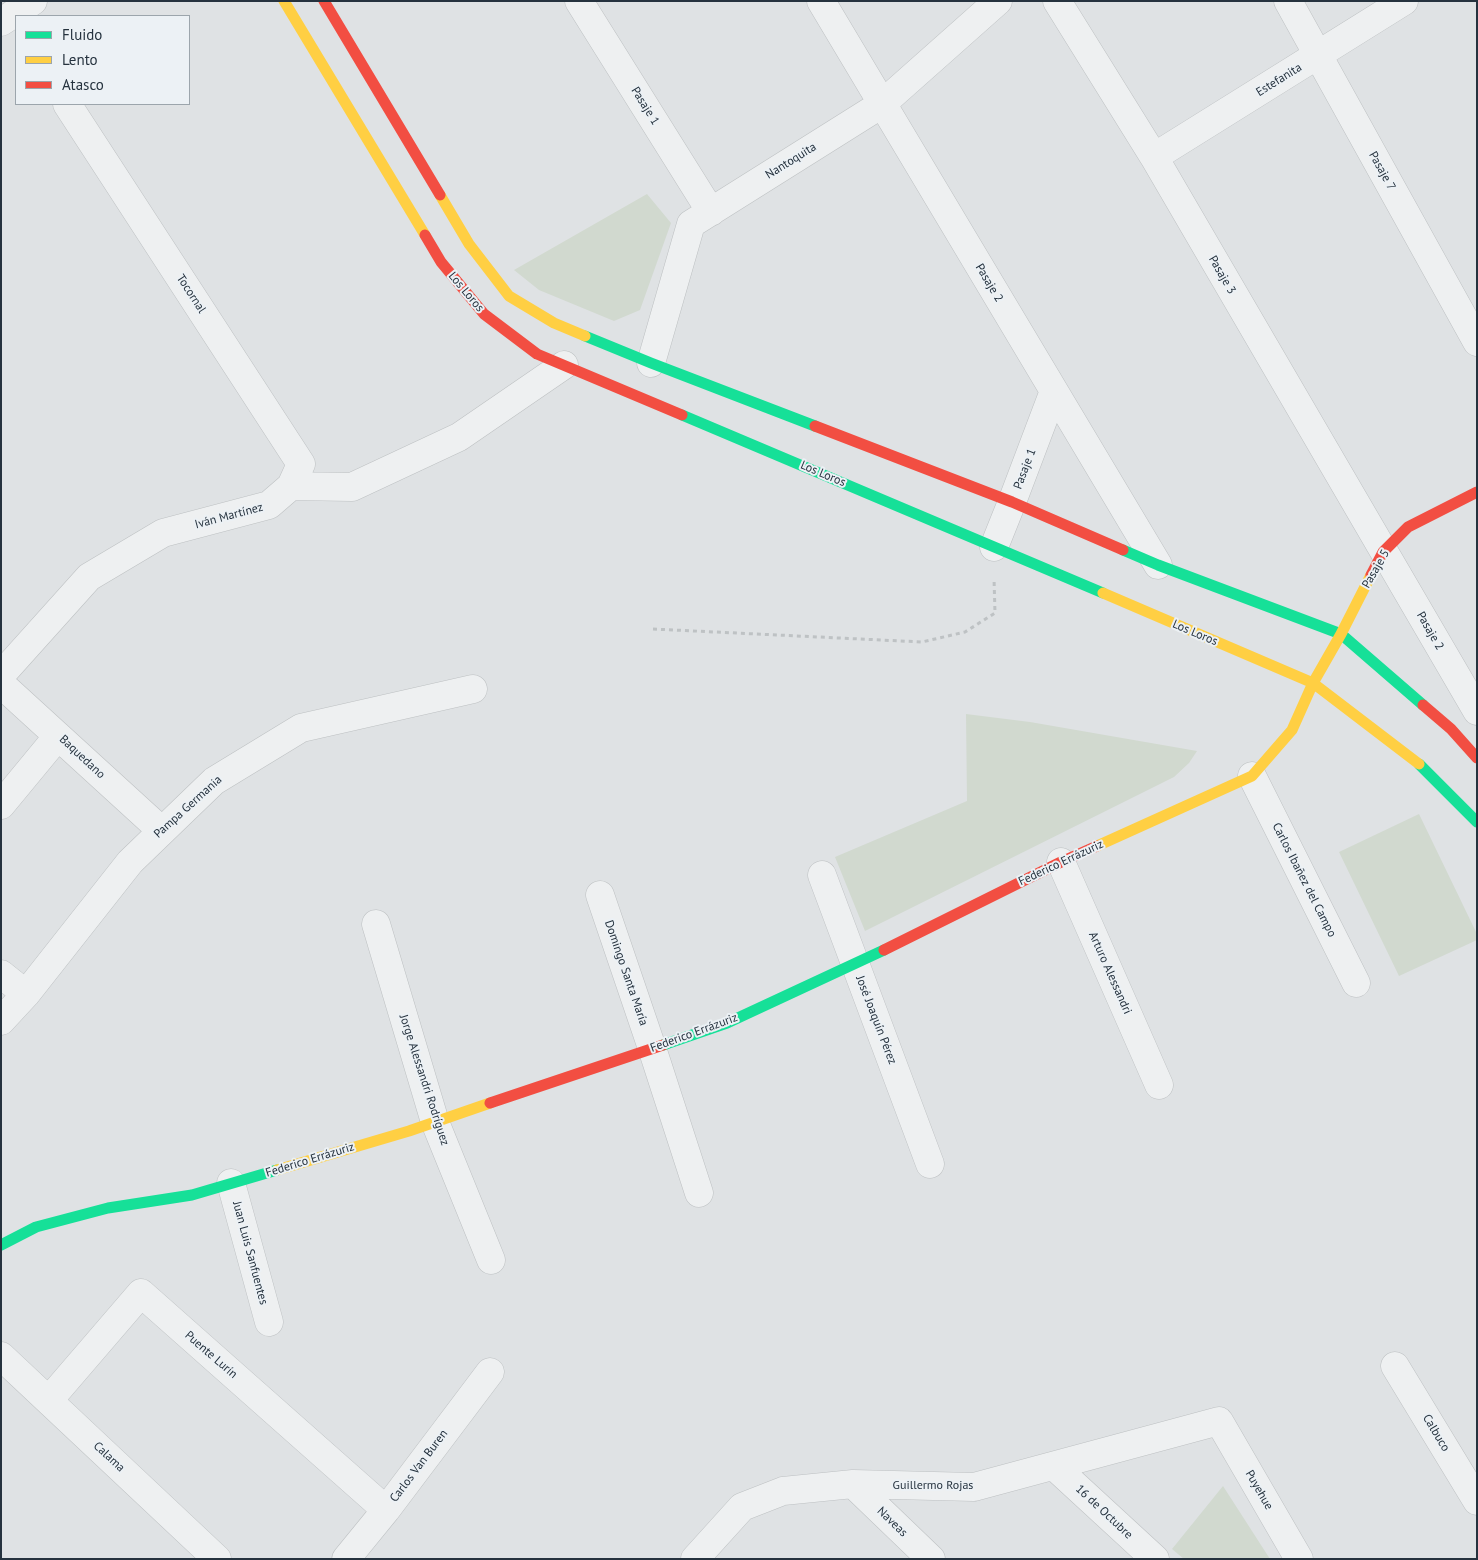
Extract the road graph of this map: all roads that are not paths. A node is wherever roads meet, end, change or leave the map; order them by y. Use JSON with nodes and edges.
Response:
{"nodes":[{"id":1,"x":33,"y":1,"type":"edge"},
{"id":2,"x":284,"y":1,"type":"edge"},
{"id":3,"x":324,"y":1,"type":"edge"},
{"id":4,"x":579,"y":1,"type":"edge"},
{"id":5,"x":821,"y":1,"type":"edge"},
{"id":6,"x":998,"y":1,"type":"edge"},
{"id":7,"x":1057,"y":1,"type":"edge"},
{"id":8,"x":1288,"y":1,"type":"edge"},
{"id":9,"x":1404,"y":1,"type":"edge"},
{"id":10,"x":7,"y":16,"type":"edge"},
{"id":11,"x":1318,"y":56,"type":"junction"},
{"id":12,"x":882,"y":104,"type":"junction"},
{"id":13,"x":68,"y":105,"type":"edge"},
{"id":14,"x":1154,"y":157,"type":"junction"},
{"id":15,"x":711,"y":212,"type":"junction"},
{"id":16,"x":1477,"y":342,"type":"edge"},
{"id":17,"x":651,"y":363,"type":"junction"},
{"id":18,"x":564,"y":365,"type":"junction"},
{"id":19,"x":1054,"y":391,"type":"junction"},
{"id":20,"x":291,"y":486,"type":"junction"},
{"id":21,"x":1477,"y":492,"type":"edge"},
{"id":22,"x":1012,"y":502,"type":"junction"},
{"id":23,"x":994,"y":546,"type":"junction"},
{"id":24,"x":1383,"y":552,"type":"junction"},
{"id":25,"x":1158,"y":565,"type":"junction"},
{"id":26,"x":1340,"y":634,"type":"junction"},
{"id":27,"x":1,"y":675,"type":"edge"},
{"id":28,"x":1,"y":684,"type":"edge"},
{"id":29,"x":1313,"y":684,"type":"junction"},
{"id":30,"x":473,"y":690,"type":"dead end"},
{"id":31,"x":1477,"y":711,"type":"edge"},
{"id":32,"x":58,"y":736,"type":"junction"},
{"id":33,"x":1477,"y":758,"type":"edge"},
{"id":34,"x":1252,"y":776,"type":"junction"},
{"id":35,"x":1,"y":805,"type":"edge"},
{"id":36,"x":1477,"y":822,"type":"edge"},
{"id":37,"x":162,"y":832,"type":"junction"},
{"id":38,"x":1060,"y":862,"type":"junction"},
{"id":39,"x":822,"y":875,"type":"dead end"},
{"id":40,"x":600,"y":895,"type":"dead end"},
{"id":41,"x":376,"y":924,"type":"dead end"},
{"id":42,"x":855,"y":964,"type":"junction"},
{"id":43,"x":1,"y":974,"type":"edge"},
{"id":44,"x":1356,"y":983,"type":"dead end"},
{"id":45,"x":26,"y":994,"type":"junction"},
{"id":46,"x":1,"y":1021,"type":"edge"},
{"id":47,"x":652,"y":1048,"type":"junction"},
{"id":48,"x":1159,"y":1085,"type":"dead end"},
{"id":49,"x":435,"y":1122,"type":"junction"},
{"id":50,"x":930,"y":1164,"type":"dead end"},
{"id":51,"x":231,"y":1183,"type":"junction"},
{"id":52,"x":699,"y":1193,"type":"dead end"},
{"id":53,"x":1,"y":1245,"type":"edge"},
{"id":54,"x":491,"y":1260,"type":"dead end"},
{"id":55,"x":269,"y":1322,"type":"dead end"},
{"id":56,"x":1,"y":1356,"type":"edge"},
{"id":57,"x":1395,"y":1366,"type":"dead end"},
{"id":58,"x":490,"y":1372,"type":"dead end"},
{"id":59,"x":49,"y":1400,"type":"junction"},
{"id":60,"x":1219,"y":1420,"type":"joint"},
{"id":61,"x":1054,"y":1466,"type":"junction"},
{"id":62,"x":853,"y":1484,"type":"junction"},
{"id":63,"x":1477,"y":1501,"type":"edge"},
{"id":64,"x":386,"y":1510,"type":"junction"},
{"id":65,"x":217,"y":1559,"type":"edge"},
{"id":66,"x":346,"y":1559,"type":"edge"},
{"id":67,"x":695,"y":1559,"type":"edge"},
{"id":68,"x":931,"y":1559,"type":"edge"},
{"id":69,"x":1154,"y":1559,"type":"edge"},
{"id":70,"x":1299,"y":1559,"type":"edge"}],
"edges":[{"from":1,"to":10,"type":"street"},
{"from":2,"to":18,"type":"main road","name":"Los Loros"},
{"from":3,"to":17,"type":"main road"},
{"from":4,"to":15,"type":"street","name":"Pasaje 1"},
{"from":5,"to":12,"type":"street","name":"Pasaje 2"},
{"from":6,"to":12,"type":"street","name":"Nantoquita"},
{"from":7,"to":14,"type":"street","name":"Pasaje 3"},
{"from":8,"to":11,"type":"street","name":"Pasaje 7"},
{"from":9,"to":11,"type":"street","name":"Estefanita"},
{"from":11,"to":14,"type":"street","name":"Estefanita"},
{"from":11,"to":16,"type":"street","name":"Pasaje 7"},
{"from":12,"to":15,"type":"street","name":"Nantoquita"},
{"from":12,"to":19,"type":"street","name":"Pasaje 2"},
{"from":13,"to":20,"type":"street","name":"Tocornal"},
{"from":14,"to":24,"type":"street","name":"Pasaje 3"},
{"from":15,"to":17,"type":"street","name":"Nantoquita"},
{"from":17,"to":22,"type":"main road"},
{"from":18,"to":20,"type":"street"},
{"from":18,"to":23,"type":"main road","name":"Los Loros"},
{"from":19,"to":22,"type":"street","name":"Pasaje 1"},
{"from":19,"to":25,"type":"street","name":"Pasaje 2"},
{"from":20,"to":27,"type":"street","name":"Iván Martínez"},
{"from":21,"to":24,"type":"main road","name":"Pasaje 5"},
{"from":22,"to":23,"type":"street","name":"Pasaje 1"},
{"from":22,"to":25,"type":"main road"},
{"from":23,"to":29,"type":"main road","name":"Los Loros"},
{"from":24,"to":26,"type":"main road","name":"Pasaje 5"},
{"from":24,"to":31,"type":"street","name":"Pasaje 2"},
{"from":25,"to":26,"type":"main road"},
{"from":26,"to":29,"type":"main road","name":"Pasaje 5"},
{"from":26,"to":33,"type":"main road"},
{"from":28,"to":32,"type":"street","name":"Baquedano"},
{"from":29,"to":34,"type":"main road","name":"Federico Errázuriz"},
{"from":29,"to":36,"type":"main road","name":"Los Loros"},
{"from":30,"to":37,"type":"street","name":"Pampa Germania"},
{"from":32,"to":35,"type":"street"},
{"from":32,"to":37,"type":"street","name":"Baquedano"},
{"from":34,"to":38,"type":"main road","name":"Federico Errázuriz"},
{"from":34,"to":44,"type":"street","name":"Carlos Ibañez del Campo"},
{"from":37,"to":45,"type":"street","name":"Pampa Germania"},
{"from":38,"to":42,"type":"main road","name":"Federico Errázuriz"},
{"from":38,"to":48,"type":"street","name":"Arturo Alessandri"},
{"from":39,"to":42,"type":"street","name":"José Joaquín Pérez"},
{"from":40,"to":47,"type":"street","name":"Domingo Santa María"},
{"from":41,"to":49,"type":"street","name":"Jorge Alessandri Rodríguez"},
{"from":42,"to":47,"type":"main road","name":"Federico Errázuriz"},
{"from":42,"to":50,"type":"street","name":"José Joaquín Pérez"},
{"from":43,"to":45,"type":"street"},
{"from":45,"to":46,"type":"street","name":"Pampa Germania"},
{"from":47,"to":49,"type":"main road","name":"Federico Errázuriz"},
{"from":47,"to":52,"type":"street","name":"Domingo Santa María"},
{"from":49,"to":51,"type":"main road","name":"Federico Errázuriz"},
{"from":49,"to":54,"type":"street","name":"Jorge Alessandri Rodríguez"},
{"from":51,"to":53,"type":"main road","name":"Federico Errázuriz"},
{"from":51,"to":55,"type":"street","name":"Juan Luis Sanfuentes"},
{"from":56,"to":59,"type":"street","name":"Calama"},
{"from":57,"to":63,"type":"street","name":"Calbuco"},
{"from":58,"to":64,"type":"street","name":"Carlos Van Buren"},
{"from":59,"to":64,"type":"street","name":"Puente Lurín"},
{"from":59,"to":65,"type":"street","name":"Calama"},
{"from":60,"to":61,"type":"street","name":"Guillermo Rojas"},
{"from":60,"to":70,"type":"street","name":"Puyehue"},
{"from":61,"to":62,"type":"street","name":"Guillermo Rojas"},
{"from":61,"to":69,"type":"street","name":"16 de Octubre"},
{"from":62,"to":67,"type":"street","name":"Guillermo Rojas"},
{"from":62,"to":68,"type":"street","name":"Naveas"},
{"from":64,"to":66,"type":"street","name":"Carlos Van Buren"}]}
